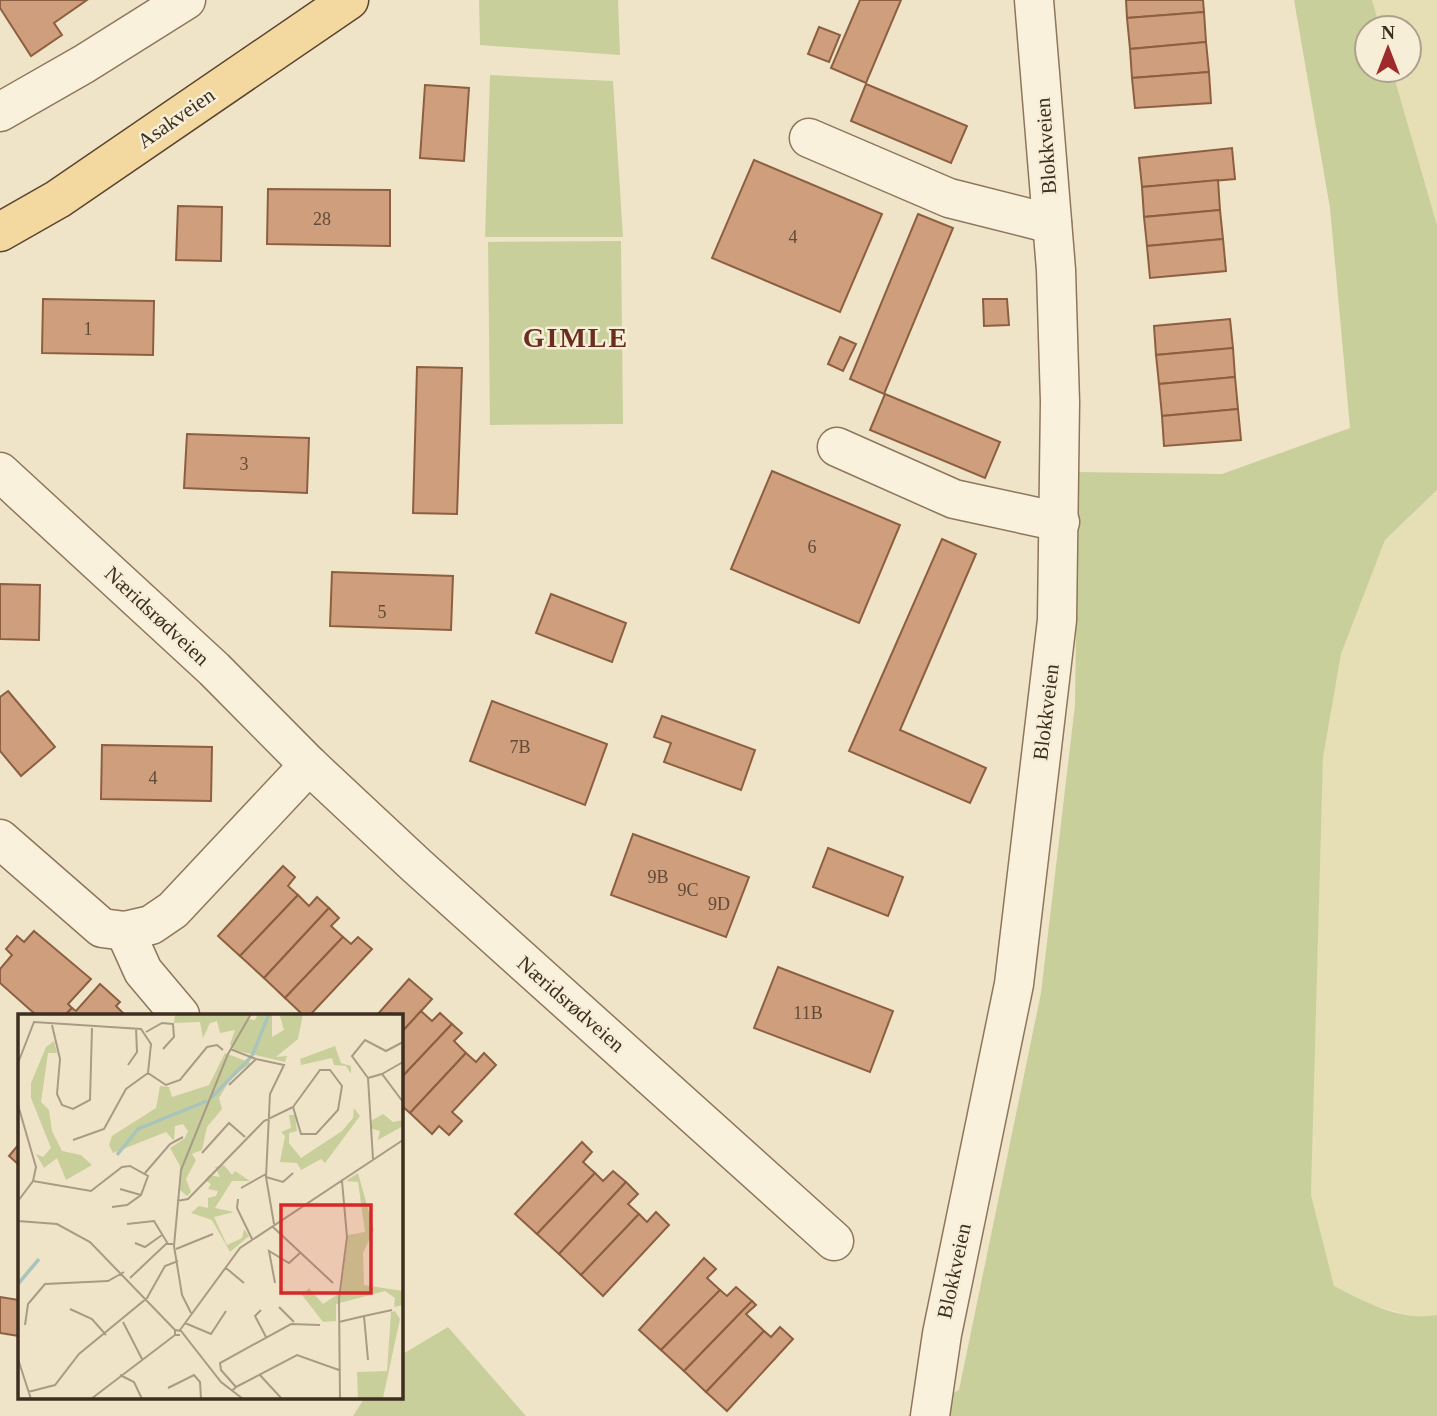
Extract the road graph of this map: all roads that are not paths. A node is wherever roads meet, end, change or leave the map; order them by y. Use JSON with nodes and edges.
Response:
{"nodes":[{"id":1,"x":186,"y":0,"type":"edge"},
{"id":2,"x":349,"y":0,"type":"edge"},
{"id":3,"x":1034,"y":0,"type":"edge"},
{"id":4,"x":0,"y":112,"type":"edge"},
{"id":5,"x":809,"y":138,"type":"dead end"},
{"id":6,"x":1052,"y":224,"type":"junction"},
{"id":7,"x":0,"y":233,"type":"edge"},
{"id":8,"x":837,"y":447,"type":"dead end"},
{"id":9,"x":0,"y":472,"type":"edge"},
{"id":10,"x":1060,"y":522,"type":"junction"},
{"id":11,"x":309,"y":765,"type":"junction"},
{"id":12,"x":0,"y":839,"type":"edge"},
{"id":13,"x":125,"y":931,"type":"junction"},
{"id":14,"x":179,"y":1014,"type":"edge"},
{"id":15,"x":834,"y":1241,"type":"dead end"},
{"id":16,"x":930,"y":1416,"type":"edge"}],
"edges":[{"from":1,"to":4,"type":"street"},
{"from":2,"to":7,"type":"main road","name":"Asakveien"},
{"from":3,"to":6,"type":"street","name":"Blokkveien"},
{"from":5,"to":6,"type":"street"},
{"from":6,"to":10,"type":"street","name":"Blokkveien"},
{"from":8,"to":10,"type":"street"},
{"from":9,"to":11,"type":"street","name":"Næridsrødveien"},
{"from":10,"to":16,"type":"street","name":"Blokkveien"},
{"from":11,"to":13,"type":"street"},
{"from":11,"to":15,"type":"street","name":"Næridsrødveien"},
{"from":12,"to":13,"type":"street"},
{"from":13,"to":14,"type":"street"}]}
